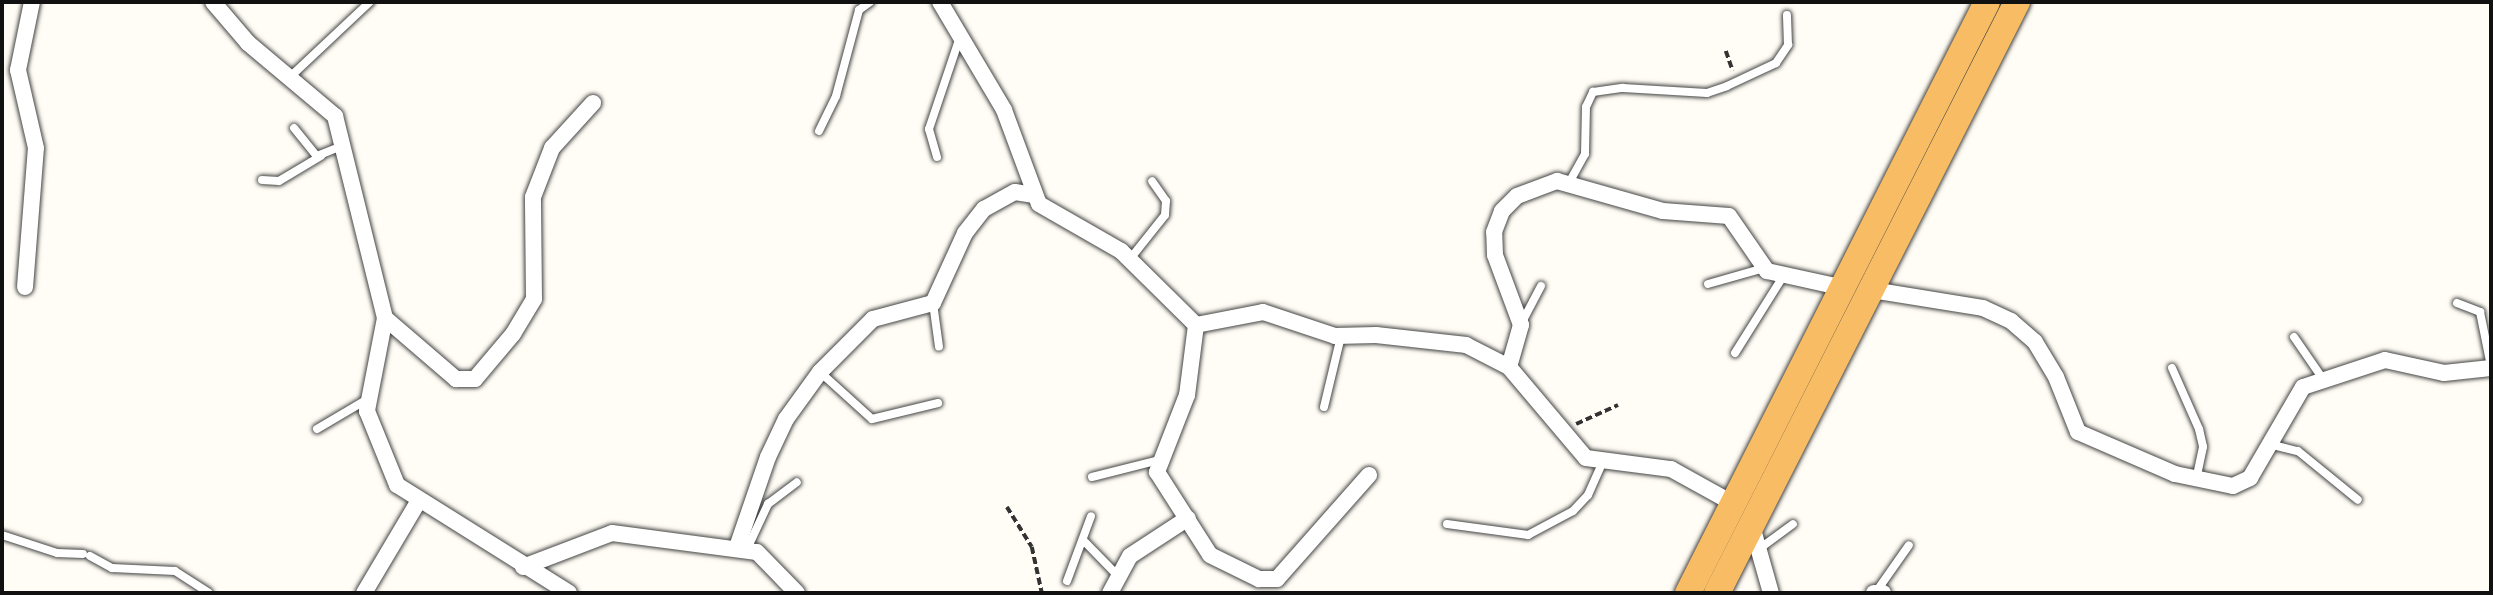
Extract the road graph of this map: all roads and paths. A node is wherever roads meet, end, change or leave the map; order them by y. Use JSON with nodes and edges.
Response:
{"nodes":[{"id":1,"x":32,"y":2,"type":"edge"},
{"id":2,"x":213,"y":2,"type":"edge"},
{"id":3,"x":370,"y":2,"type":"edge"},
{"id":4,"x":870,"y":2,"type":"edge"},
{"id":5,"x":940,"y":2,"type":"edge"},
{"id":6,"x":1987,"y":2,"type":"edge"},
{"id":7,"x":2017,"y":2,"type":"edge"},
{"id":8,"x":1787,"y":15,"type":"dead end"},
{"id":9,"x":960,"y":37,"type":"junction"},
{"id":10,"x":1726,"y":51,"type":"dead end"},
{"id":11,"x":290,"y":77,"type":"junction"},
{"id":12,"x":1736,"y":79,"type":"junction"},
{"id":13,"x":593,"y":103,"type":"dead end"},
{"id":14,"x":294,"y":128,"type":"dead end"},
{"id":15,"x":819,"y":131,"type":"dead end"},
{"id":16,"x":343,"y":146,"type":"junction"},
{"id":17,"x":321,"y":156,"type":"junction"},
{"id":18,"x":937,"y":158,"type":"dead end"},
{"id":19,"x":262,"y":180,"type":"dead end"},
{"id":20,"x":1152,"y":181,"type":"dead end"},
{"id":21,"x":1570,"y":181,"type":"junction"},
{"id":22,"x":1033,"y":195,"type":"junction"},
{"id":23,"x":1130,"y":259,"type":"junction"},
{"id":24,"x":1764,"y":268,"type":"junction"},
{"id":25,"x":1784,"y":275,"type":"junction"},
{"id":26,"x":1707,"y":284,"type":"dead end"},
{"id":27,"x":1541,"y":286,"type":"dead end"},
{"id":28,"x":25,"y":287,"type":"dead end"},
{"id":29,"x":1840,"y":287,"type":"junction"},
{"id":30,"x":1872,"y":290,"type":"junction"},
{"id":31,"x":933,"y":303,"type":"junction"},
{"id":32,"x":2457,"y":303,"type":"dead end"},
{"id":33,"x":386,"y":318,"type":"junction"},
{"id":34,"x":1521,"y":325,"type":"junction"},
{"id":35,"x":1196,"y":326,"type":"junction"},
{"id":36,"x":1341,"y":336,"type":"junction"},
{"id":37,"x":2294,"y":337,"type":"dead end"},
{"id":38,"x":939,"y":347,"type":"dead end"},
{"id":39,"x":1735,"y":353,"type":"dead end"},
{"id":40,"x":1509,"y":366,"type":"junction"},
{"id":41,"x":2491,"y":367,"type":"edge"},
{"id":42,"x":2172,"y":368,"type":"dead end"},
{"id":43,"x":820,"y":372,"type":"junction"},
{"id":44,"x":2323,"y":379,"type":"junction"},
{"id":45,"x":366,"y":400,"type":"junction"},
{"id":46,"x":938,"y":404,"type":"dead end"},
{"id":47,"x":1618,"y":405,"type":"dead end"},
{"id":48,"x":1324,"y":407,"type":"dead end"},
{"id":49,"x":317,"y":429,"type":"dead end"},
{"id":50,"x":1561,"y":430,"type":"junction"},
{"id":51,"x":2269,"y":444,"type":"junction"},
{"id":52,"x":1159,"y":460,"type":"junction"},
{"id":53,"x":1603,"y":462,"type":"junction"},
{"id":54,"x":1369,"y":475,"type":"dead end"},
{"id":55,"x":1092,"y":477,"type":"dead end"},
{"id":56,"x":2196,"y":479,"type":"junction"},
{"id":57,"x":797,"y":482,"type":"dead end"},
{"id":58,"x":2358,"y":500,"type":"dead end"},
{"id":59,"x":418,"y":502,"type":"junction"},
{"id":60,"x":1735,"y":505,"type":"junction"},
{"id":61,"x":1007,"y":508,"type":"dead end"},
{"id":62,"x":1091,"y":516,"type":"dead end"},
{"id":63,"x":1188,"y":518,"type":"junction"},
{"id":64,"x":1447,"y":524,"type":"dead end"},
{"id":65,"x":1793,"y":524,"type":"dead end"},
{"id":66,"x":2,"y":535,"type":"edge"},
{"id":67,"x":1756,"y":537,"type":"junction"},
{"id":68,"x":1084,"y":541,"type":"junction"},
{"id":69,"x":1909,"y":545,"type":"dead end"},
{"id":70,"x":742,"y":548,"type":"junction"},
{"id":71,"x":523,"y":567,"type":"junction"},
{"id":72,"x":1118,"y":576,"type":"junction"},
{"id":73,"x":1067,"y":581,"type":"dead end"},
{"id":74,"x":209,"y":593,"type":"edge"},
{"id":75,"x":364,"y":593,"type":"edge"},
{"id":76,"x":569,"y":593,"type":"edge"},
{"id":77,"x":797,"y":593,"type":"edge"},
{"id":78,"x":1042,"y":593,"type":"edge"},
{"id":79,"x":1110,"y":593,"type":"edge"},
{"id":80,"x":1688,"y":593,"type":"edge"},
{"id":81,"x":1717,"y":593,"type":"edge"},
{"id":82,"x":1771,"y":593,"type":"edge"},
{"id":83,"x":1875,"y":593,"type":"edge"},
{"id":84,"x":1883,"y":593,"type":"edge"}],
"edges":[{"from":1,"to":28,"type":"street"},
{"from":2,"to":11,"type":"street"},
{"from":3,"to":11,"type":"lane"},
{"from":4,"to":15,"type":"lane"},
{"from":5,"to":9,"type":"street"},
{"from":6,"to":29,"type":"highway"},
{"from":7,"to":30,"type":"highway"},
{"from":8,"to":12,"type":"lane"},
{"from":9,"to":18,"type":"lane"},
{"from":9,"to":22,"type":"street"},
{"from":10,"to":12,"type":"path"},
{"from":11,"to":16,"type":"street"},
{"from":12,"to":21,"type":"lane"},
{"from":13,"to":33,"type":"street"},
{"from":14,"to":17,"type":"lane"},
{"from":16,"to":17,"type":"lane"},
{"from":16,"to":33,"type":"street"},
{"from":17,"to":19,"type":"lane"},
{"from":20,"to":23,"type":"lane"},
{"from":21,"to":24,"type":"street"},
{"from":21,"to":34,"type":"street"},
{"from":22,"to":23,"type":"street"},
{"from":22,"to":31,"type":"street"},
{"from":23,"to":35,"type":"street"},
{"from":24,"to":25,"type":"street"},
{"from":24,"to":26,"type":"lane"},
{"from":25,"to":29,"type":"street"},
{"from":25,"to":39,"type":"lane"},
{"from":27,"to":34,"type":"lane"},
{"from":29,"to":60,"type":"highway"},
{"from":30,"to":56,"type":"street"},
{"from":30,"to":67,"type":"highway"},
{"from":31,"to":38,"type":"lane"},
{"from":31,"to":43,"type":"street"},
{"from":32,"to":41,"type":"lane"},
{"from":33,"to":45,"type":"street"},
{"from":34,"to":40,"type":"street"},
{"from":35,"to":36,"type":"street"},
{"from":35,"to":52,"type":"street"},
{"from":36,"to":40,"type":"street"},
{"from":36,"to":48,"type":"lane"},
{"from":37,"to":44,"type":"lane"},
{"from":40,"to":50,"type":"street"},
{"from":41,"to":44,"type":"street"},
{"from":42,"to":56,"type":"lane"},
{"from":43,"to":46,"type":"lane"},
{"from":43,"to":70,"type":"street"},
{"from":44,"to":51,"type":"street"},
{"from":45,"to":49,"type":"lane"},
{"from":45,"to":59,"type":"street"},
{"from":47,"to":50,"type":"path"},
{"from":50,"to":53,"type":"street"},
{"from":51,"to":56,"type":"street"},
{"from":51,"to":58,"type":"lane"},
{"from":52,"to":55,"type":"lane"},
{"from":52,"to":63,"type":"street"},
{"from":53,"to":60,"type":"street"},
{"from":53,"to":64,"type":"lane"},
{"from":54,"to":63,"type":"street"},
{"from":57,"to":70,"type":"lane"},
{"from":59,"to":71,"type":"street"},
{"from":59,"to":75,"type":"street"},
{"from":60,"to":80,"type":"highway"},
{"from":61,"to":78,"type":"path"},
{"from":62,"to":68,"type":"lane"},
{"from":63,"to":72,"type":"street"},
{"from":65,"to":67,"type":"lane"},
{"from":66,"to":74,"type":"lane"},
{"from":67,"to":81,"type":"highway"},
{"from":67,"to":82,"type":"street"},
{"from":68,"to":72,"type":"lane"},
{"from":68,"to":73,"type":"lane"},
{"from":69,"to":83,"type":"lane"},
{"from":70,"to":71,"type":"street"},
{"from":70,"to":77,"type":"street"},
{"from":71,"to":76,"type":"street"},
{"from":72,"to":79,"type":"street"},
{"from":83,"to":84,"type":"street"}]}
